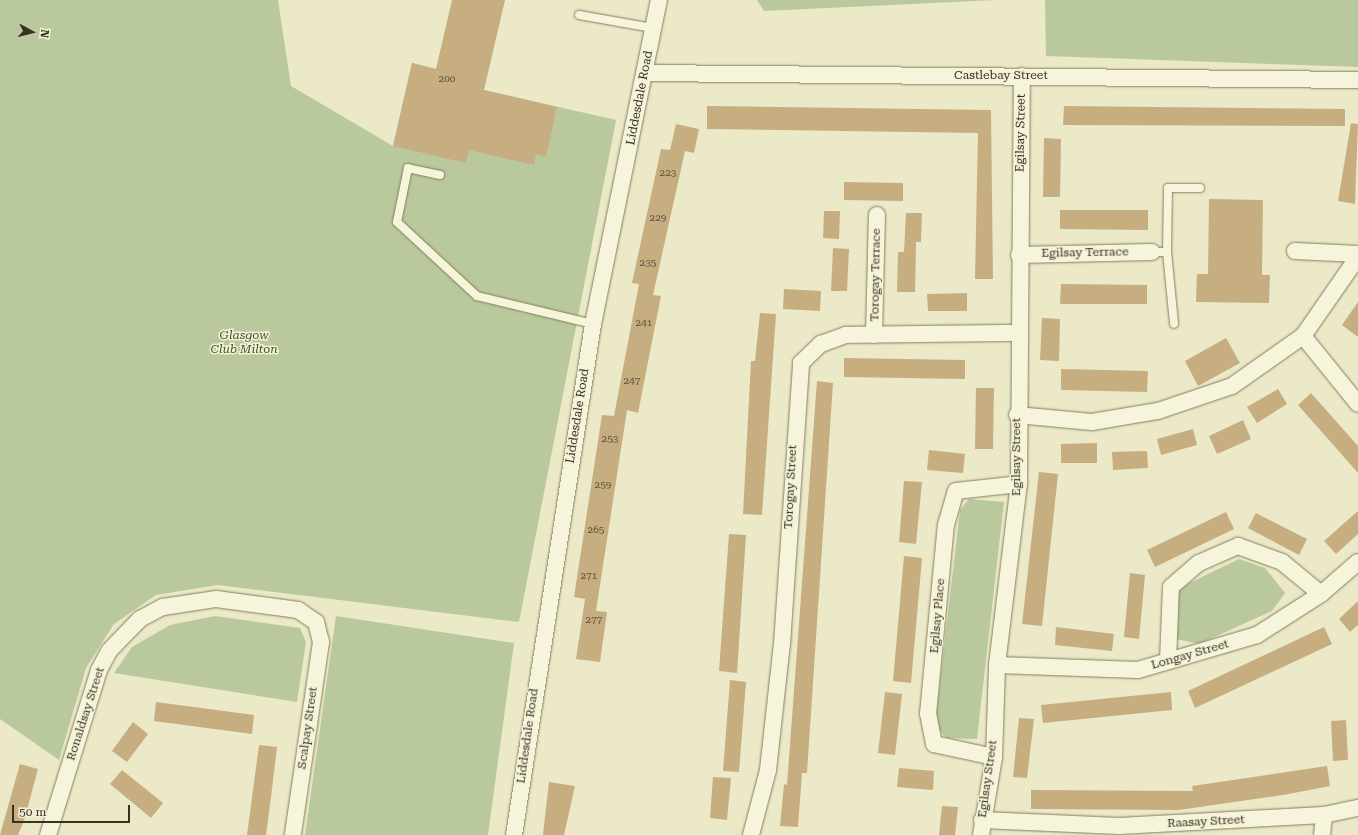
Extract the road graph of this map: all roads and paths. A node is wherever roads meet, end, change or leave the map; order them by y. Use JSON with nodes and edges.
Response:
{"nodes":[{"id":1,"x":659,"y":0,"type":"edge"},
{"id":2,"x":579,"y":15,"type":"dead end"},
{"id":3,"x":653,"y":28,"type":"junction"},
{"id":4,"x":645,"y":73,"type":"junction"},
{"id":5,"x":1022,"y":76,"type":"junction"},
{"id":6,"x":1358,"y":80,"type":"edge"},
{"id":7,"x":440,"y":175,"type":"dead end"},
{"id":8,"x":1200,"y":188,"type":"dead end"},
{"id":9,"x":877,"y":215,"type":"dead end"},
{"id":10,"x":1296,"y":251,"type":"dead end"},
{"id":11,"x":1160,"y":252,"type":"junction"},
{"id":12,"x":1019,"y":255,"type":"junction"},
{"id":13,"x":1358,"y":255,"type":"edge"},
{"id":14,"x":593,"y":324,"type":"junction"},
{"id":15,"x":1174,"y":324,"type":"dead end"},
{"id":16,"x":1018,"y":332,"type":"junction"},
{"id":17,"x":874,"y":335,"type":"junction"},
{"id":18,"x":1302,"y":336,"type":"junction"},
{"id":19,"x":1358,"y":404,"type":"edge"},
{"id":20,"x":1017,"y":415,"type":"junction"},
{"id":21,"x":1019,"y":484,"type":"junction"},
{"id":22,"x":1358,"y":562,"type":"edge"},
{"id":23,"x":1321,"y":594,"type":"junction"},
{"id":24,"x":316,"y":622,"type":"joint"},
{"id":25,"x":1168,"y":661,"type":"junction"},
{"id":26,"x":997,"y":665,"type":"junction"},
{"id":27,"x":994,"y":757,"type":"junction"},
{"id":28,"x":1358,"y":808,"type":"edge"},
{"id":29,"x":1324,"y":815,"type":"junction"},
{"id":30,"x":981,"y":828,"type":"edge"},
{"id":31,"x":48,"y":835,"type":"edge"},
{"id":32,"x":293,"y":835,"type":"edge"},
{"id":33,"x":514,"y":835,"type":"edge"},
{"id":34,"x":751,"y":835,"type":"edge"},
{"id":35,"x":1322,"y":835,"type":"edge"}],
"edges":[{"from":1,"to":3,"type":"street","name":"Liddesdale Road"},
{"from":2,"to":3,"type":"lane"},
{"from":3,"to":4,"type":"street","name":"Liddesdale Road"},
{"from":4,"to":5,"type":"street","name":"Castlebay Street"},
{"from":4,"to":14,"type":"street","name":"Liddesdale Road"},
{"from":5,"to":6,"type":"street","name":"Castlebay Street"},
{"from":5,"to":12,"type":"street","name":"Egilsay Street"},
{"from":7,"to":14,"type":"lane"},
{"from":8,"to":11,"type":"lane"},
{"from":9,"to":17,"type":"street","name":"Torogay Terrace"},
{"from":10,"to":13,"type":"street"},
{"from":11,"to":12,"type":"street","name":"Egilsay Terrace"},
{"from":11,"to":15,"type":"lane"},
{"from":12,"to":16,"type":"street","name":"Egilsay Street"},
{"from":13,"to":18,"type":"street"},
{"from":14,"to":33,"type":"street","name":"Liddesdale Road"},
{"from":16,"to":17,"type":"street","name":"Torogay Street"},
{"from":16,"to":20,"type":"street","name":"Egilsay Street"},
{"from":17,"to":34,"type":"street","name":"Torogay Street"},
{"from":18,"to":19,"type":"street"},
{"from":18,"to":20,"type":"street"},
{"from":20,"to":21,"type":"street","name":"Egilsay Street"},
{"from":21,"to":26,"type":"street","name":"Egilsay Street"},
{"from":21,"to":27,"type":"street","name":"Egilsay Place"},
{"from":22,"to":23,"type":"street","name":"Longay Street"},
{"from":23,"to":25,"type":"street","name":"Longay Street"},
{"from":23,"to":25,"type":"street"},
{"from":24,"to":31,"type":"street","name":"Ronaldsay Street"},
{"from":24,"to":32,"type":"street","name":"Scalpay Street"},
{"from":25,"to":26,"type":"street","name":"Longay Street"},
{"from":26,"to":27,"type":"street","name":"Egilsay Street"},
{"from":27,"to":30,"type":"street","name":"Egilsay Street"},
{"from":28,"to":29,"type":"street","name":"Raasay Street"},
{"from":29,"to":30,"type":"street","name":"Raasay Street"},
{"from":29,"to":35,"type":"street"}]}
